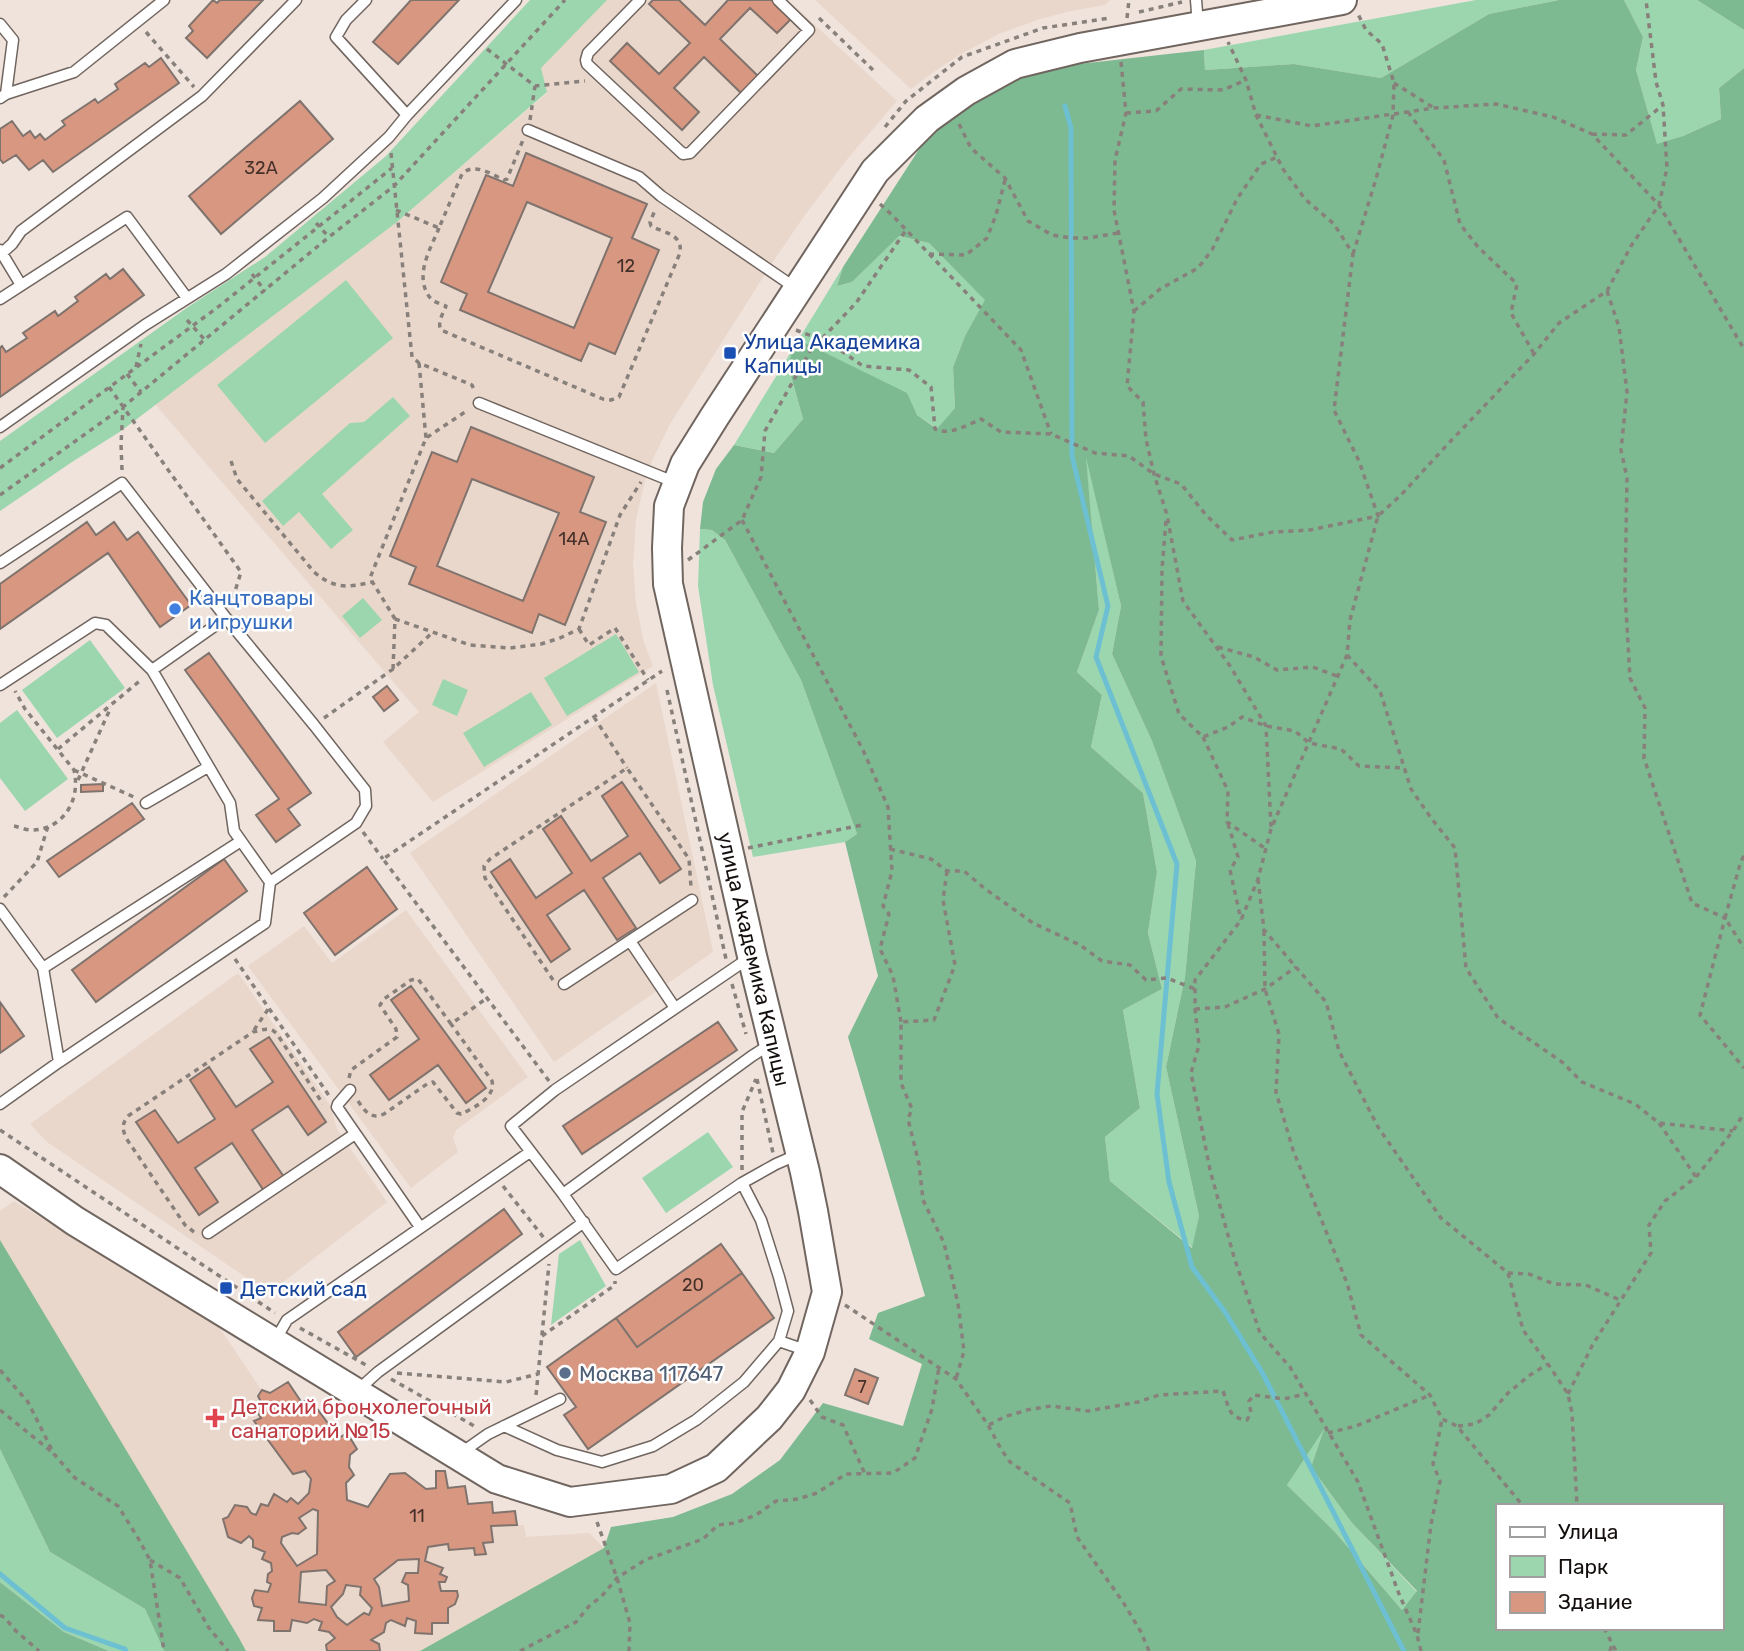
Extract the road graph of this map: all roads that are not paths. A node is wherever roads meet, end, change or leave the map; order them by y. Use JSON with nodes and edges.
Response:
{"nodes":[{"id":1,"x":164,"y":0,"type":"edge"},
{"id":2,"x":296,"y":0,"type":"edge"},
{"id":3,"x":366,"y":0,"type":"edge"},
{"id":4,"x":516,"y":0,"type":"edge"},
{"id":5,"x":640,"y":0,"type":"edge"},
{"id":6,"x":778,"y":0,"type":"edge"},
{"id":7,"x":1292,"y":5,"type":"edge"},
{"id":8,"x":1350,"y":7,"type":"edge"},
{"id":9,"x":1195,"y":9,"type":"edge"},
{"id":10,"x":0,"y":24,"type":"edge"},
{"id":11,"x":3,"y":96,"type":"edge"},
{"id":12,"x":407,"y":115,"type":"junction"},
{"id":13,"x":528,"y":130,"type":"road end"},
{"id":14,"x":1,"y":251,"type":"edge"},
{"id":15,"x":21,"y":285,"type":"junction"},
{"id":16,"x":797,"y":289,"type":"junction"},
{"id":17,"x":187,"y":298,"type":"junction"},
{"id":18,"x":0,"y":299,"type":"edge"},
{"id":19,"x":479,"y":403,"type":"road end"},
{"id":20,"x":0,"y":427,"type":"edge"},
{"id":21,"x":678,"y":484,"type":"junction"},
{"id":22,"x":0,"y":563,"type":"edge"},
{"id":23,"x":226,"y":618,"type":"junction"},
{"id":24,"x":152,"y":670,"type":"junction"},
{"id":25,"x":4,"y":683,"type":"edge"},
{"id":26,"x":208,"y":766,"type":"junction"},
{"id":27,"x":146,"y":803,"type":"road end"},
{"id":28,"x":241,"y":841,"type":"junction"},
{"id":29,"x":270,"y":882,"type":"junction"},
{"id":30,"x":692,"y":900,"type":"road end"},
{"id":31,"x":0,"y":909,"type":"edge"},
{"id":32,"x":630,"y":941,"type":"junction"},
{"id":33,"x":740,"y":964,"type":"junction"},
{"id":34,"x":43,"y":968,"type":"junction"},
{"id":35,"x":564,"y":985,"type":"road end"},
{"id":36,"x":675,"y":1008,"type":"junction"},
{"id":37,"x":763,"y":1050,"type":"junction"},
{"id":38,"x":59,"y":1062,"type":"junction"},
{"id":39,"x":350,"y":1090,"type":"road end"},
{"id":40,"x":0,"y":1104,"type":"edge"},
{"id":41,"x":355,"y":1133,"type":"junction"},
{"id":42,"x":530,"y":1152,"type":"junction"},
{"id":43,"x":788,"y":1159,"type":"junction"},
{"id":44,"x":0,"y":1169,"type":"edge"},
{"id":45,"x":742,"y":1183,"type":"junction"},
{"id":46,"x":563,"y":1194,"type":"junction"},
{"id":47,"x":584,"y":1222,"type":"junction"},
{"id":48,"x":420,"y":1227,"type":"junction"},
{"id":49,"x":208,"y":1233,"type":"road end"},
{"id":50,"x":281,"y":1331,"type":"junction"},
{"id":51,"x":779,"y":1341,"type":"junction"},
{"id":52,"x":810,"y":1352,"type":"junction"},
{"id":53,"x":355,"y":1393,"type":"junction"},
{"id":54,"x":560,"y":1399,"type":"dead end"},
{"id":55,"x":504,"y":1426,"type":"junction"},
{"id":56,"x":458,"y":1455,"type":"junction"}],
"edges":[{"from":1,"to":11,"type":"lane"},
{"from":2,"to":14,"type":"lane"},
{"from":3,"to":12,"type":"lane"},
{"from":4,"to":12,"type":"lane"},
{"from":5,"to":6,"type":"lane"},
{"from":7,"to":8,"type":"street","name":"улица Академика Капицы"},
{"from":7,"to":9,"type":"street","name":"улица Академика Капицы"},
{"from":9,"to":16,"type":"street","name":"улица Академика Капицы"},
{"from":10,"to":11,"type":"lane"},
{"from":12,"to":17,"type":"lane"},
{"from":13,"to":16,"type":"lane"},
{"from":14,"to":15,"type":"lane"},
{"from":15,"to":17,"type":"lane"},
{"from":15,"to":18,"type":"lane"},
{"from":16,"to":21,"type":"street","name":"улица Академика Капицы"},
{"from":17,"to":20,"type":"lane"},
{"from":19,"to":21,"type":"lane"},
{"from":21,"to":33,"type":"street","name":"улица Академика Капицы"},
{"from":22,"to":23,"type":"lane"},
{"from":23,"to":24,"type":"lane"},
{"from":23,"to":29,"type":"lane"},
{"from":24,"to":25,"type":"lane"},
{"from":24,"to":26,"type":"lane"},
{"from":26,"to":27,"type":"lane"},
{"from":26,"to":28,"type":"lane"},
{"from":28,"to":29,"type":"lane"},
{"from":28,"to":34,"type":"lane"},
{"from":29,"to":38,"type":"lane"},
{"from":30,"to":32,"type":"lane"},
{"from":31,"to":34,"type":"lane"},
{"from":32,"to":35,"type":"lane"},
{"from":32,"to":36,"type":"lane"},
{"from":33,"to":36,"type":"lane"},
{"from":33,"to":37,"type":"street","name":"улица Академика Капицы"},
{"from":34,"to":38,"type":"lane"},
{"from":36,"to":42,"type":"lane"},
{"from":37,"to":43,"type":"street","name":"улица Академика Капицы"},
{"from":37,"to":46,"type":"lane"},
{"from":38,"to":40,"type":"lane"},
{"from":39,"to":41,"type":"lane"},
{"from":41,"to":48,"type":"lane"},
{"from":41,"to":49,"type":"lane"},
{"from":42,"to":46,"type":"lane"},
{"from":42,"to":48,"type":"lane"},
{"from":43,"to":45,"type":"lane"},
{"from":43,"to":52,"type":"street","name":"улица Академика Капицы"},
{"from":44,"to":50,"type":"street","name":"улица Академика Капицы"},
{"from":45,"to":47,"type":"lane"},
{"from":45,"to":51,"type":"lane"},
{"from":46,"to":47,"type":"lane"},
{"from":47,"to":53,"type":"lane"},
{"from":48,"to":50,"type":"lane"},
{"from":50,"to":53,"type":"street","name":"улица Академика Капицы"},
{"from":51,"to":52,"type":"lane"},
{"from":51,"to":55,"type":"lane"},
{"from":52,"to":56,"type":"street","name":"улица Академика Капицы"},
{"from":53,"to":56,"type":"street","name":"улица Академика Капицы"},
{"from":54,"to":55,"type":"lane"},
{"from":55,"to":56,"type":"lane"}]}
